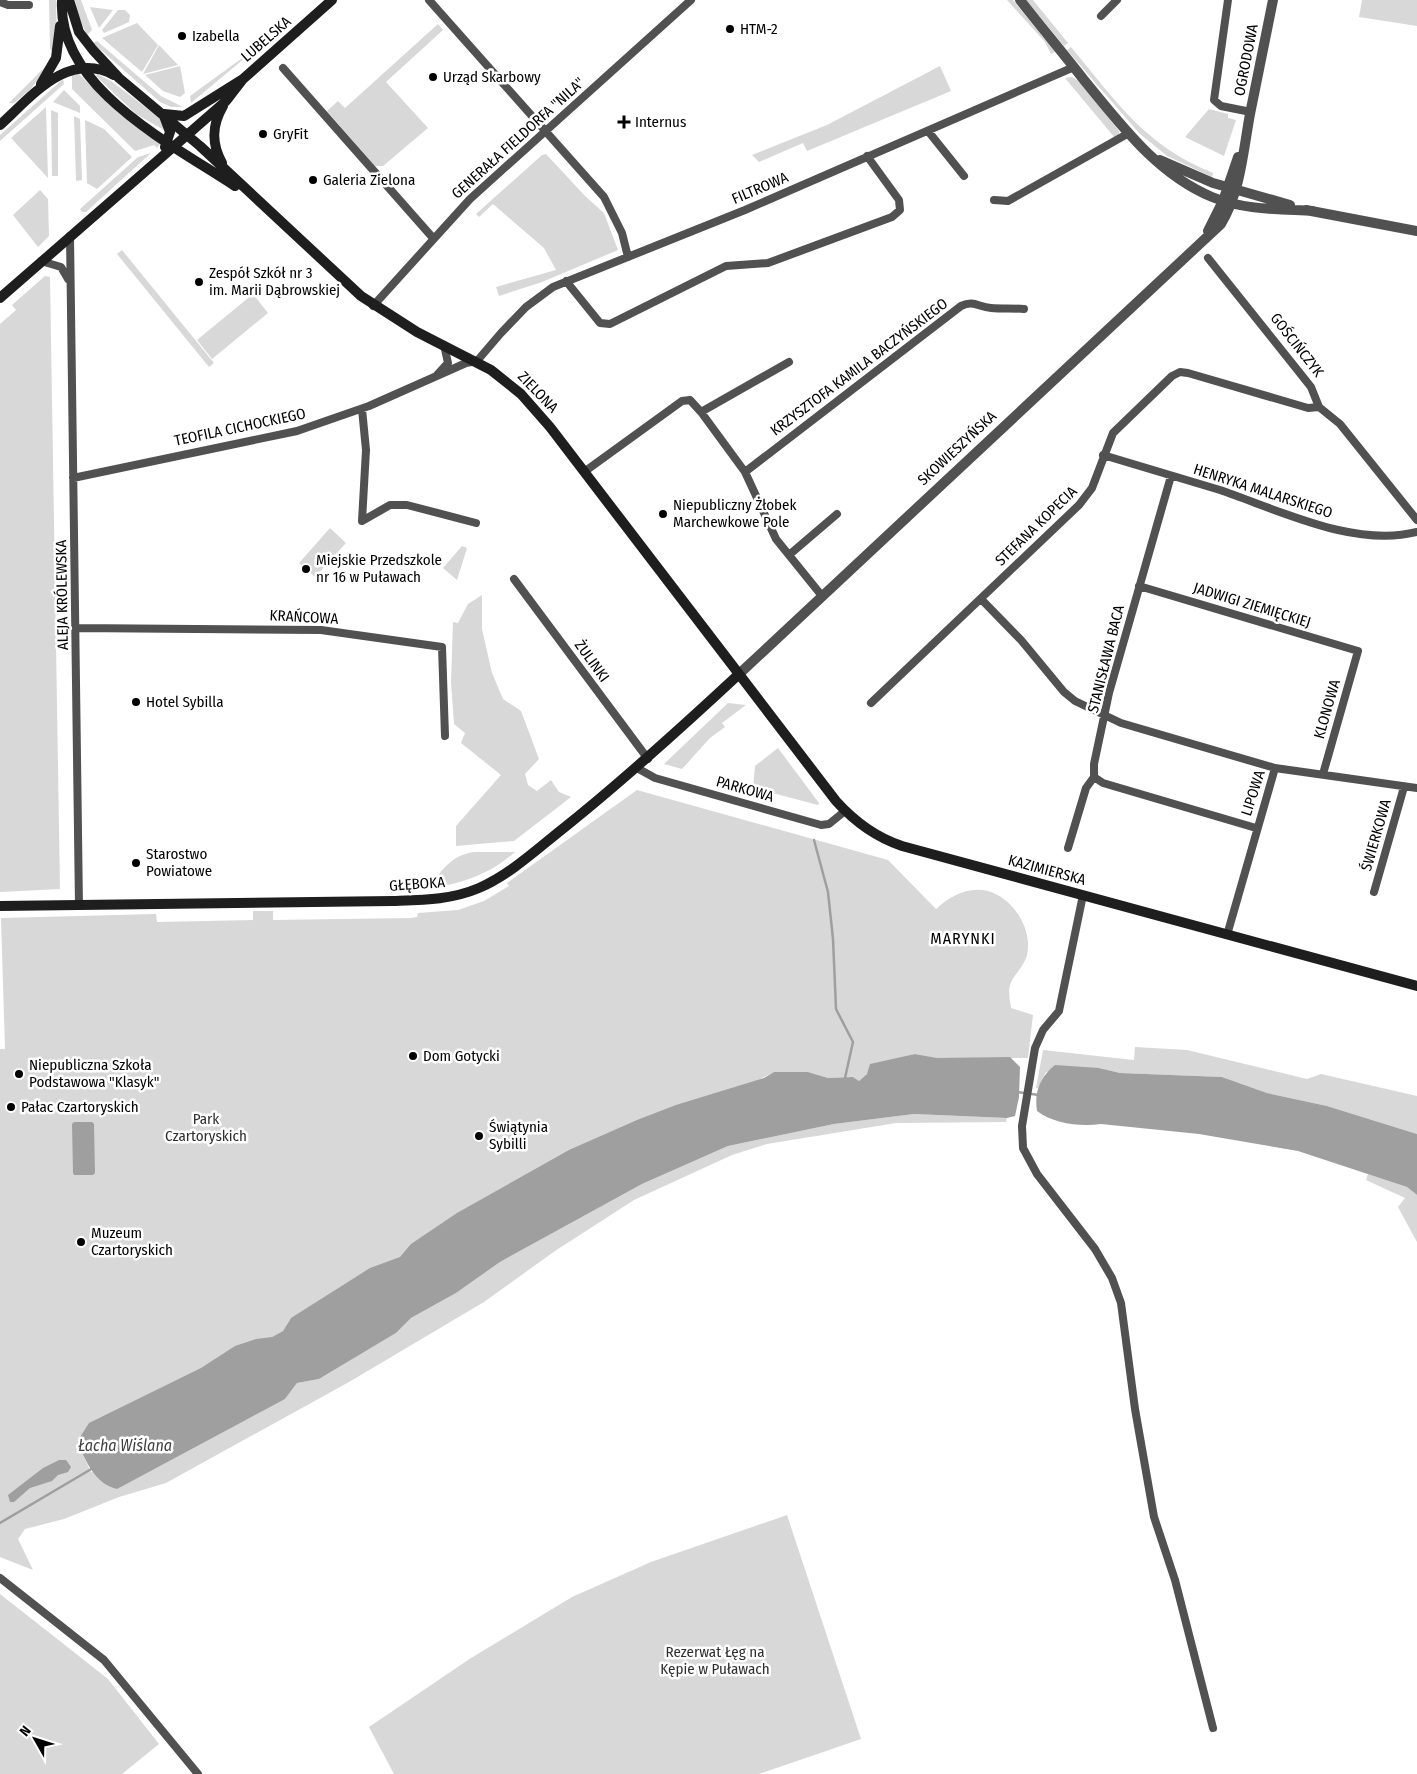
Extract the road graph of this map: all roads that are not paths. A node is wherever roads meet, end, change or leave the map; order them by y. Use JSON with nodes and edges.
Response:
{"nodes":[{"id":1,"x":62,"y":0,"type":"edge"},
{"id":2,"x":69,"y":0,"type":"edge"},
{"id":3,"x":332,"y":0,"type":"edge"},
{"id":4,"x":430,"y":0,"type":"edge"},
{"id":5,"x":691,"y":0,"type":"edge"},
{"id":6,"x":1020,"y":0,"type":"edge"},
{"id":7,"x":1117,"y":0,"type":"edge"},
{"id":8,"x":1228,"y":0,"type":"edge"},
{"id":9,"x":1273,"y":0,"type":"edge"},
{"id":10,"x":0,"y":2,"type":"edge"},
{"id":11,"x":29,"y":4,"type":"dead end"},
{"id":12,"x":62,"y":12,"type":"junction"},
{"id":13,"x":1101,"y":16,"type":"dead end"},
{"id":14,"x":1074,"y":67,"type":"junction"},
{"id":15,"x":82,"y":68,"type":"junction"},
{"id":16,"x":283,"y":68,"type":"dead end"},
{"id":17,"x":119,"y":78,"type":"junction"},
{"id":18,"x":242,"y":80,"type":"junction"},
{"id":19,"x":29,"y":99,"type":"junction"},
{"id":20,"x":226,"y":101,"type":"junction"},
{"id":21,"x":193,"y":111,"type":"junction"},
{"id":22,"x":1251,"y":112,"type":"junction"},
{"id":23,"x":163,"y":113,"type":"junction"},
{"id":24,"x":0,"y":125,"type":"edge"},
{"id":25,"x":928,"y":131,"type":"junction"},
{"id":26,"x":184,"y":132,"type":"junction"},
{"id":27,"x":545,"y":132,"type":"junction"},
{"id":28,"x":1129,"y":133,"type":"junction"},
{"id":29,"x":171,"y":144,"type":"junction"},
{"id":30,"x":1150,"y":154,"type":"junction"},
{"id":31,"x":868,"y":156,"type":"junction"},
{"id":32,"x":226,"y":170,"type":"junction"},
{"id":33,"x":964,"y":176,"type":"dead end"},
{"id":34,"x":1232,"y":188,"type":"junction"},
{"id":35,"x":253,"y":198,"type":"junction"},
{"id":36,"x":994,"y":200,"type":"dead end"},
{"id":37,"x":1227,"y":202,"type":"junction"},
{"id":38,"x":1313,"y":212,"type":"junction"},
{"id":39,"x":1417,"y":231,"type":"edge"},
{"id":40,"x":70,"y":236,"type":"junction"},
{"id":41,"x":433,"y":238,"type":"junction"},
{"id":42,"x":628,"y":257,"type":"junction"},
{"id":43,"x":1208,"y":258,"type":"dead end"},
{"id":44,"x":41,"y":261,"type":"junction"},
{"id":45,"x":566,"y":281,"type":"junction"},
{"id":46,"x":70,"y":283,"type":"junction"},
{"id":47,"x":0,"y":298,"type":"edge"},
{"id":48,"x":374,"y":306,"type":"junction"},
{"id":49,"x":1024,"y":308,"type":"dead end"},
{"id":50,"x":444,"y":345,"type":"junction"},
{"id":51,"x":478,"y":361,"type":"junction"},
{"id":52,"x":789,"y":362,"type":"dead end"},
{"id":53,"x":436,"y":377,"type":"junction"},
{"id":54,"x":1319,"y":407,"type":"junction"},
{"id":55,"x":362,"y":409,"type":"junction"},
{"id":56,"x":701,"y":412,"type":"junction"},
{"id":57,"x":1104,"y":455,"type":"junction"},
{"id":58,"x":584,"y":472,"type":"junction"},
{"id":59,"x":745,"y":472,"type":"junction"},
{"id":60,"x":1171,"y":476,"type":"junction"},
{"id":61,"x":73,"y":478,"type":"junction"},
{"id":62,"x":837,"y":514,"type":"dead end"},
{"id":63,"x":1417,"y":520,"type":"edge"},
{"id":64,"x":476,"y":523,"type":"dead end"},
{"id":65,"x":1417,"y":532,"type":"edge"},
{"id":66,"x":789,"y":555,"type":"junction"},
{"id":67,"x":514,"y":579,"type":"dead end"},
{"id":68,"x":1139,"y":586,"type":"junction"},
{"id":69,"x":822,"y":596,"type":"junction"},
{"id":70,"x":981,"y":599,"type":"junction"},
{"id":71,"x":76,"y":628,"type":"junction"},
{"id":72,"x":1358,"y":651,"type":"joint"},
{"id":73,"x":738,"y":675,"type":"junction"},
{"id":74,"x":871,"y":703,"type":"dead end"},
{"id":75,"x":1105,"y":717,"type":"junction"},
{"id":76,"x":445,"y":736,"type":"dead end"},
{"id":77,"x":648,"y":759,"type":"junction"},
{"id":78,"x":637,"y":768,"type":"junction"},
{"id":79,"x":1275,"y":768,"type":"junction"},
{"id":80,"x":1323,"y":774,"type":"junction"},
{"id":81,"x":1094,"y":777,"type":"junction"},
{"id":82,"x":1404,"y":787,"type":"junction"},
{"id":83,"x":1417,"y":788,"type":"edge"},
{"id":84,"x":845,"y":811,"type":"junction"},
{"id":85,"x":1256,"y":828,"type":"junction"},
{"id":86,"x":1068,"y":848,"type":"dead end"},
{"id":87,"x":1374,"y":892,"type":"dead end"},
{"id":88,"x":1083,"y":896,"type":"junction"},
{"id":89,"x":0,"y":906,"type":"edge"},
{"id":90,"x":80,"y":906,"type":"junction"},
{"id":91,"x":1227,"y":935,"type":"junction"},
{"id":92,"x":1417,"y":986,"type":"edge"},
{"id":93,"x":0,"y":1578,"type":"edge"},
{"id":94,"x":1213,"y":1728,"type":"dead end"},
{"id":95,"x":198,"y":1774,"type":"edge"}],
"edges":[{"from":1,"to":12,"type":"main road"},
{"from":2,"to":17,"type":"main road"},
{"from":3,"to":18,"type":"main road","name":"LUBELSKA"},
{"from":4,"to":27,"type":"street"},
{"from":5,"to":27,"type":"street","name":"GENERAŁA FIELDORFA \"NILA\""},
{"from":6,"to":14,"type":"street"},
{"from":7,"to":13,"type":"street"},
{"from":8,"to":22,"type":"street"},
{"from":9,"to":22,"type":"street","name":"OGRODOWA"},
{"from":10,"to":11,"type":"street"},
{"from":12,"to":15,"type":"main road","name":"ZIELONA"},
{"from":12,"to":19,"type":"main road"},
{"from":14,"to":25,"type":"street","name":"FILTROWA"},
{"from":14,"to":28,"type":"street"},
{"from":15,"to":17,"type":"main road"},
{"from":15,"to":19,"type":"main road"},
{"from":15,"to":29,"type":"main road","name":"ZIELONA"},
{"from":16,"to":41,"type":"street"},
{"from":17,"to":23,"type":"main road","name":"ZIELONA"},
{"from":18,"to":20,"type":"main road","name":"LUBELSKA"},
{"from":18,"to":21,"type":"main road","name":"LUBELSKA"},
{"from":19,"to":24,"type":"main road"},
{"from":20,"to":26,"type":"main road","name":"LUBELSKA"},
{"from":20,"to":32,"type":"main road"},
{"from":21,"to":23,"type":"main road"},
{"from":21,"to":26,"type":"main road"},
{"from":22,"to":34,"type":"street","name":"OGRODOWA"},
{"from":23,"to":26,"type":"main road","name":"ZIELONA"},
{"from":23,"to":29,"type":"main road"},
{"from":25,"to":31,"type":"street","name":"FILTROWA"},
{"from":25,"to":33,"type":"street"},
{"from":26,"to":29,"type":"main road","name":"LUBELSKA"},
{"from":26,"to":32,"type":"main road","name":"ZIELONA"},
{"from":27,"to":41,"type":"street","name":"GENERAŁA FIELDORFA \"NILA\""},
{"from":27,"to":42,"type":"street"},
{"from":28,"to":30,"type":"street"},
{"from":28,"to":36,"type":"street"},
{"from":29,"to":35,"type":"main road","name":"ZIELONA"},
{"from":29,"to":40,"type":"main road","name":"LUBELSKA"},
{"from":30,"to":34,"type":"street"},
{"from":30,"to":37,"type":"street"},
{"from":31,"to":42,"type":"street","name":"FILTROWA"},
{"from":31,"to":45,"type":"street"},
{"from":32,"to":35,"type":"main road","name":"ZIELONA"},
{"from":34,"to":37,"type":"street","name":"SKOWIESZYŃSKA"},
{"from":34,"to":38,"type":"street"},
{"from":35,"to":48,"type":"main road","name":"ZIELONA"},
{"from":37,"to":38,"type":"street"},
{"from":37,"to":69,"type":"street","name":"SKOWIESZYŃSKA"},
{"from":38,"to":39,"type":"street"},
{"from":40,"to":44,"type":"main road","name":"LUBELSKA"},
{"from":40,"to":46,"type":"street","name":"ALEJA KRÓLEWSKA"},
{"from":41,"to":48,"type":"street","name":"GENERAŁA FIELDORFA \"NILA\""},
{"from":42,"to":45,"type":"street","name":"FILTROWA"},
{"from":43,"to":54,"type":"street","name":"GOŚCIŃCZYK"},
{"from":44,"to":46,"type":"street"},
{"from":44,"to":47,"type":"main road","name":"LUBELSKA"},
{"from":45,"to":51,"type":"street","name":"FILTROWA"},
{"from":46,"to":61,"type":"street","name":"ALEJA KRÓLEWSKA"},
{"from":48,"to":50,"type":"main road","name":"ZIELONA"},
{"from":49,"to":59,"type":"street","name":"KRZYSZTOFA KAMILA BACZYŃSKIEGO"},
{"from":50,"to":51,"type":"main road","name":"ZIELONA"},
{"from":50,"to":53,"type":"street"},
{"from":51,"to":53,"type":"street","name":"TEOFILA CICHOCKIEGO"},
{"from":51,"to":58,"type":"main road","name":"ZIELONA"},
{"from":52,"to":56,"type":"street"},
{"from":53,"to":55,"type":"street","name":"TEOFILA CICHOCKIEGO"},
{"from":54,"to":57,"type":"street","name":"STEFANA KOPECIA"},
{"from":54,"to":63,"type":"street","name":"GOŚCIŃCZYK"},
{"from":55,"to":61,"type":"street","name":"TEOFILA CICHOCKIEGO"},
{"from":55,"to":64,"type":"street"},
{"from":56,"to":58,"type":"street"},
{"from":56,"to":59,"type":"street"},
{"from":57,"to":60,"type":"street","name":"HENRYKA MALARSKIEGO"},
{"from":57,"to":70,"type":"street","name":"STEFANA KOPECIA"},
{"from":58,"to":73,"type":"main road","name":"ZIELONA"},
{"from":59,"to":66,"type":"street"},
{"from":60,"to":65,"type":"street","name":"HENRYKA MALARSKIEGO"},
{"from":60,"to":68,"type":"street","name":"STANISŁAWA BACA"},
{"from":61,"to":71,"type":"street","name":"ALEJA KRÓLEWSKA"},
{"from":62,"to":66,"type":"street"},
{"from":66,"to":69,"type":"street"},
{"from":67,"to":77,"type":"street","name":"ŻULINKI"},
{"from":68,"to":72,"type":"street","name":"JADWIGI ZIEMIĘCKIEJ"},
{"from":68,"to":75,"type":"street","name":"STANISŁAWA BACA"},
{"from":69,"to":73,"type":"street","name":"SKOWIESZYŃSKA"},
{"from":70,"to":74,"type":"street","name":"STEFANA KOPECIA"},
{"from":70,"to":75,"type":"street"},
{"from":71,"to":76,"type":"street","name":"KRAŃCOWA"},
{"from":71,"to":90,"type":"street","name":"ALEJA KRÓLEWSKA"},
{"from":72,"to":80,"type":"street","name":"KLONOWA"},
{"from":73,"to":77,"type":"main road","name":"GŁĘBOKA"},
{"from":73,"to":84,"type":"main road","name":"KAZIMIERSKA"},
{"from":75,"to":79,"type":"street"},
{"from":75,"to":81,"type":"street","name":"STANISŁAWA BACA"},
{"from":77,"to":78,"type":"main road","name":"GŁĘBOKA"},
{"from":78,"to":84,"type":"street","name":"PARKOWA"},
{"from":78,"to":90,"type":"main road","name":"GŁĘBOKA"},
{"from":79,"to":80,"type":"street","name":"LIPOWA"},
{"from":79,"to":85,"type":"street","name":"LIPOWA"},
{"from":80,"to":82,"type":"street","name":"LIPOWA"},
{"from":81,"to":85,"type":"street"},
{"from":81,"to":86,"type":"street","name":"STANISŁAWA BACA"},
{"from":82,"to":83,"type":"street","name":"LIPOWA"},
{"from":82,"to":87,"type":"street","name":"ŚWIERKOWA"},
{"from":84,"to":88,"type":"main road","name":"KAZIMIERSKA"},
{"from":85,"to":91,"type":"street","name":"LIPOWA"},
{"from":88,"to":91,"type":"main road","name":"KAZIMIERSKA"},
{"from":88,"to":94,"type":"street"},
{"from":89,"to":90,"type":"main road","name":"GŁĘBOKA"},
{"from":91,"to":92,"type":"main road","name":"KAZIMIERSKA"},
{"from":93,"to":95,"type":"street"}]}
